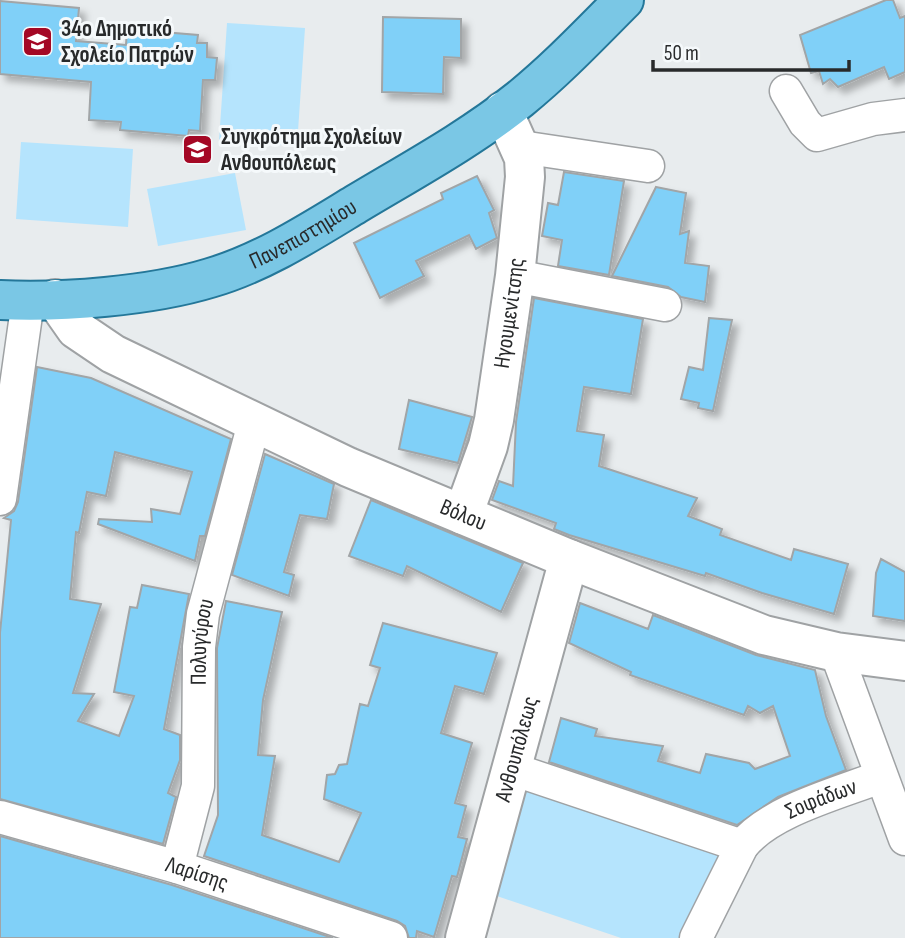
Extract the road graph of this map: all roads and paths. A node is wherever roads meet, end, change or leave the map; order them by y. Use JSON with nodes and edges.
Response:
{"nodes":[{"id":1,"x":624,"y":0,"type":"edge"},
{"id":2,"x":786,"y":91,"type":"dead end"},
{"id":3,"x":503,"y":111,"type":"junction"},
{"id":4,"x":905,"y":115,"type":"edge"},
{"id":5,"x":521,"y":148,"type":"junction"},
{"id":6,"x":648,"y":166,"type":"dead end"},
{"id":7,"x":515,"y":276,"type":"junction"},
{"id":8,"x":27,"y":300,"type":"edge"},
{"id":9,"x":665,"y":305,"type":"dead end"},
{"id":10,"x":254,"y":422,"type":"junction"},
{"id":11,"x":0,"y":499,"type":"edge"},
{"id":12,"x":463,"y":515,"type":"junction"},
{"id":13,"x":569,"y":559,"type":"junction"},
{"id":14,"x":836,"y":652,"type":"junction"},
{"id":15,"x":905,"y":661,"type":"edge"},
{"id":16,"x":512,"y":769,"type":"junction"},
{"id":17,"x":880,"y":778,"type":"junction"},
{"id":18,"x":0,"y":817,"type":"edge"},
{"id":19,"x":905,"y":839,"type":"edge"},
{"id":20,"x":742,"y":846,"type":"junction"},
{"id":21,"x":177,"y":867,"type":"junction"},
{"id":22,"x":391,"y":938,"type":"edge"},
{"id":23,"x":465,"y":938,"type":"edge"},
{"id":24,"x":696,"y":938,"type":"edge"}],
"edges":[{"from":1,"to":3,"type":"main road","name":"Πανεπιστημίου"},
{"from":2,"to":4,"type":"street"},
{"from":3,"to":5,"type":"street","name":"Ηγουμενίτσης"},
{"from":3,"to":8,"type":"main road","name":"Πανεπιστημίου"},
{"from":5,"to":6,"type":"street"},
{"from":5,"to":7,"type":"street","name":"Ηγουμενίτσης"},
{"from":7,"to":9,"type":"street"},
{"from":7,"to":12,"type":"street","name":"Ηγουμενίτσης"},
{"from":8,"to":10,"type":"street","name":"Βόλου"},
{"from":8,"to":11,"type":"street"},
{"from":10,"to":12,"type":"street","name":"Βόλου"},
{"from":10,"to":21,"type":"street","name":"Πολυγύρου"},
{"from":12,"to":13,"type":"street","name":"Βόλου"},
{"from":13,"to":14,"type":"street","name":"Βόλου"},
{"from":13,"to":16,"type":"street","name":"Ανθουπόλεως"},
{"from":14,"to":15,"type":"street","name":"Βόλου"},
{"from":14,"to":17,"type":"street","name":"Σοφάδων"},
{"from":16,"to":20,"type":"street"},
{"from":16,"to":23,"type":"street","name":"Ανθουπόλεως"},
{"from":17,"to":19,"type":"street"},
{"from":17,"to":20,"type":"street","name":"Σοφάδων"},
{"from":18,"to":21,"type":"street","name":"Λαρίσης"},
{"from":20,"to":24,"type":"street","name":"Σοφάδων"},
{"from":21,"to":22,"type":"street","name":"Λαρίσης"}]}
